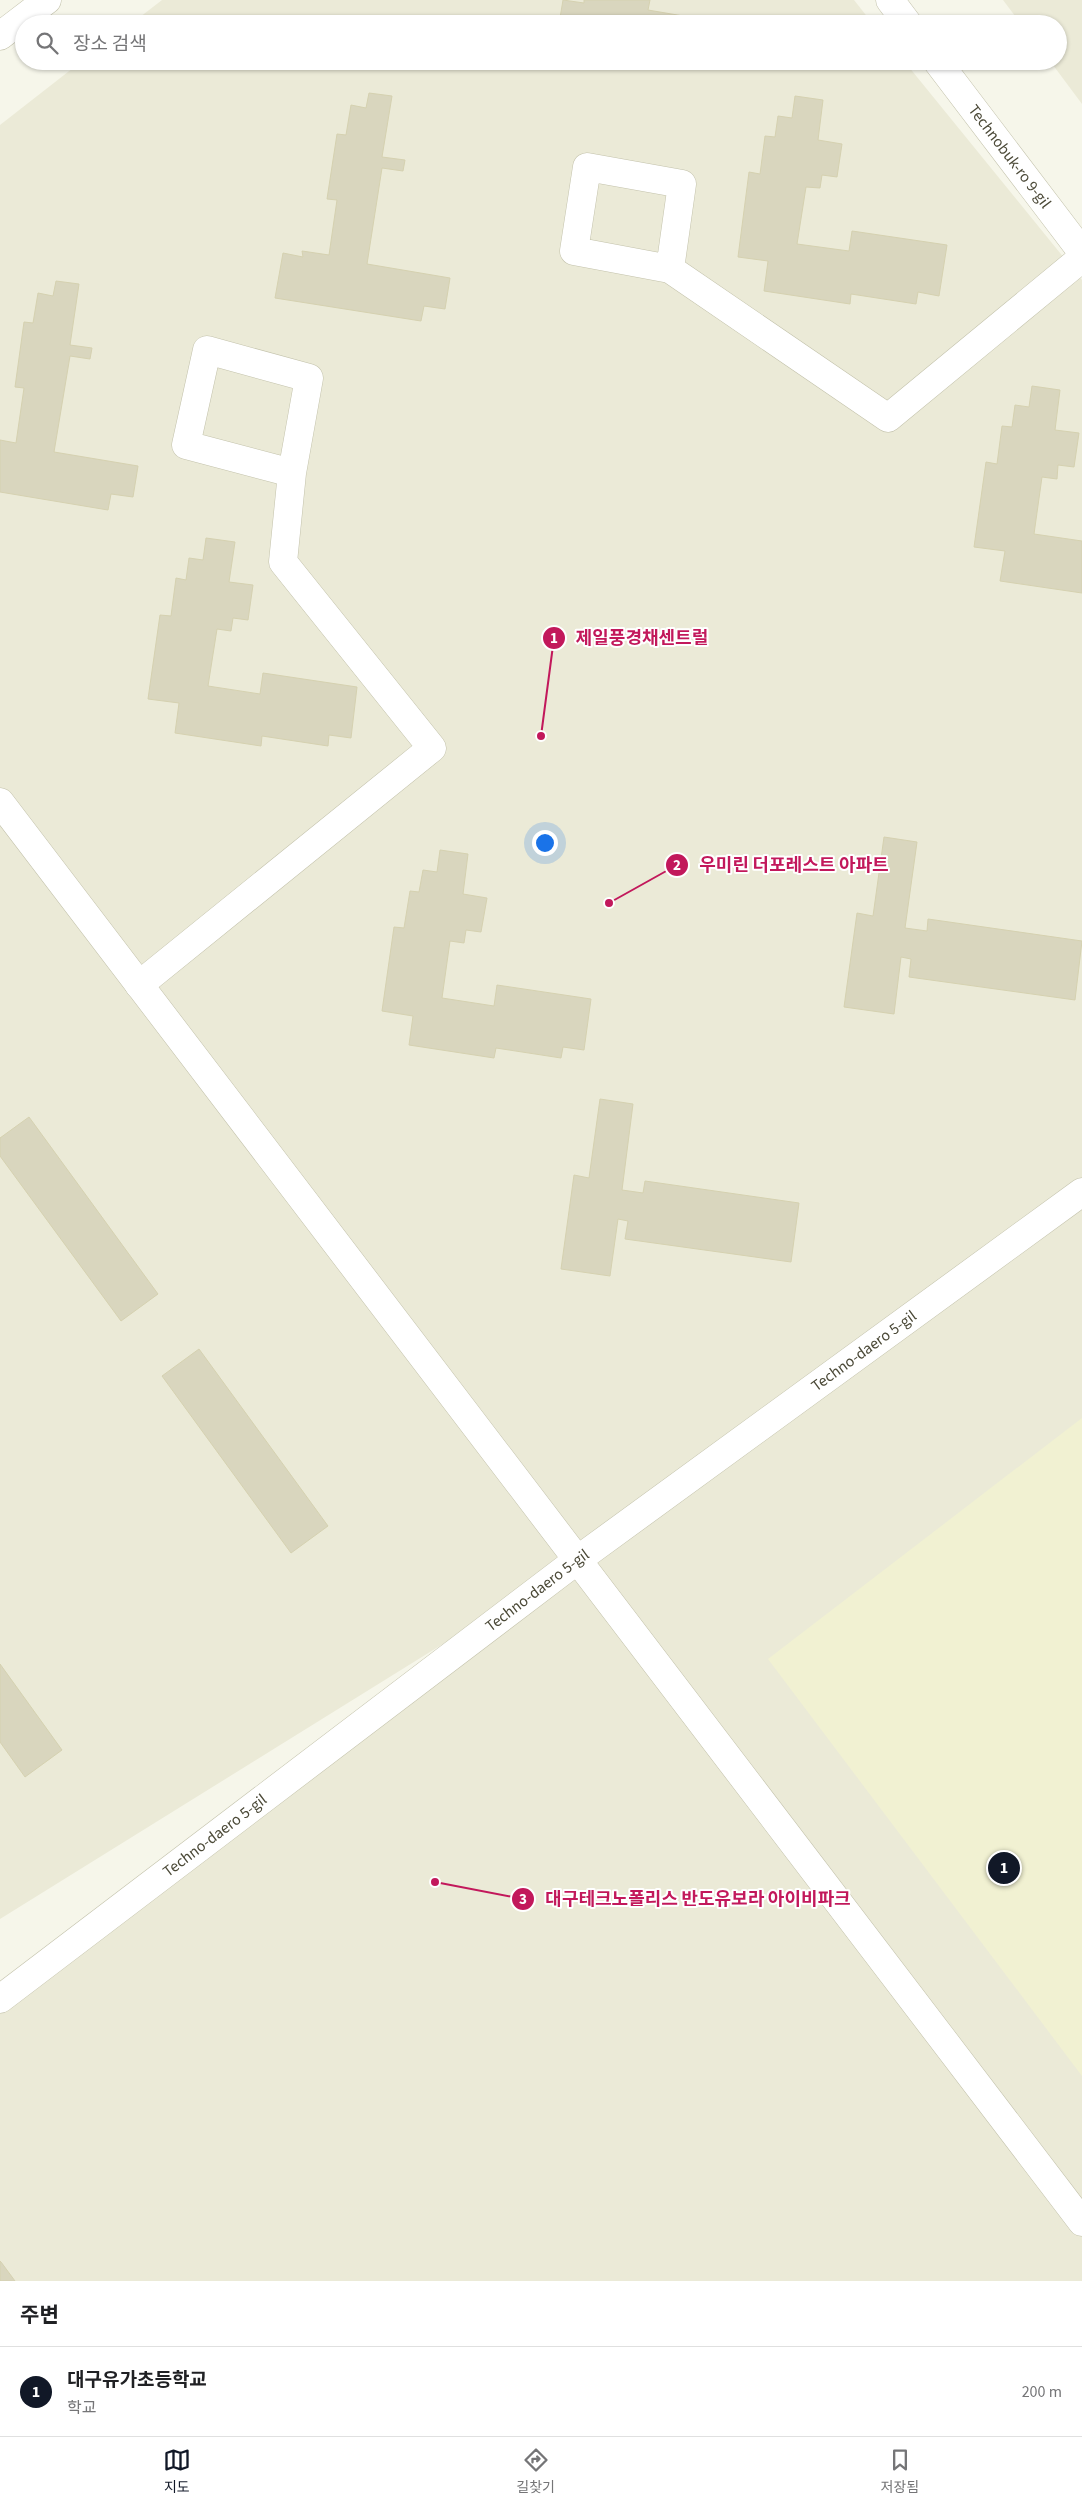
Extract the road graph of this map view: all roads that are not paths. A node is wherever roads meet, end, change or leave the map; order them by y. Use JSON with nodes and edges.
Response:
{"nodes":[{"id":1,"x":47,"y":0,"type":"edge"},
{"id":2,"x":890,"y":0,"type":"edge"},
{"id":3,"x":27,"y":15,"type":"edge"},
{"id":4,"x":901,"y":15,"type":"edge"},
{"id":5,"x":15,"y":25,"type":"edge"},
{"id":6,"x":0,"y":36,"type":"edge"},
{"id":7,"x":944,"y":70,"type":"edge"},
{"id":8,"x":1082,"y":252,"type":"edge"},
{"id":9,"x":1082,"y":258,"type":"edge"},
{"id":10,"x":670,"y":269,"type":"junction"},
{"id":11,"x":292,"y":474,"type":"junction"},
{"id":12,"x":0,"y":802,"type":"edge"},
{"id":13,"x":139,"y":985,"type":"junction"},
{"id":14,"x":1082,"y":1192,"type":"edge"},
{"id":15,"x":576,"y":1561,"type":"junction"},
{"id":16,"x":0,"y":1999,"type":"edge"},
{"id":17,"x":1082,"y":2222,"type":"edge"}],
"edges":[{"from":1,"to":3,"type":"street"},
{"from":2,"to":4,"type":"street"},
{"from":5,"to":6,"type":"street"},
{"from":7,"to":8,"type":"street","name":"Technobuk-ro 9-gil"},
{"from":9,"to":10,"type":"street"},
{"from":10,"to":10,"type":"street"},
{"from":11,"to":11,"type":"street"},
{"from":11,"to":13,"type":"street"},
{"from":12,"to":13,"type":"street"},
{"from":13,"to":15,"type":"street"},
{"from":14,"to":15,"type":"street","name":"Techno-daero 5-gil"},
{"from":15,"to":16,"type":"street","name":"Techno-daero 5-gil"},
{"from":15,"to":17,"type":"street"}]}
